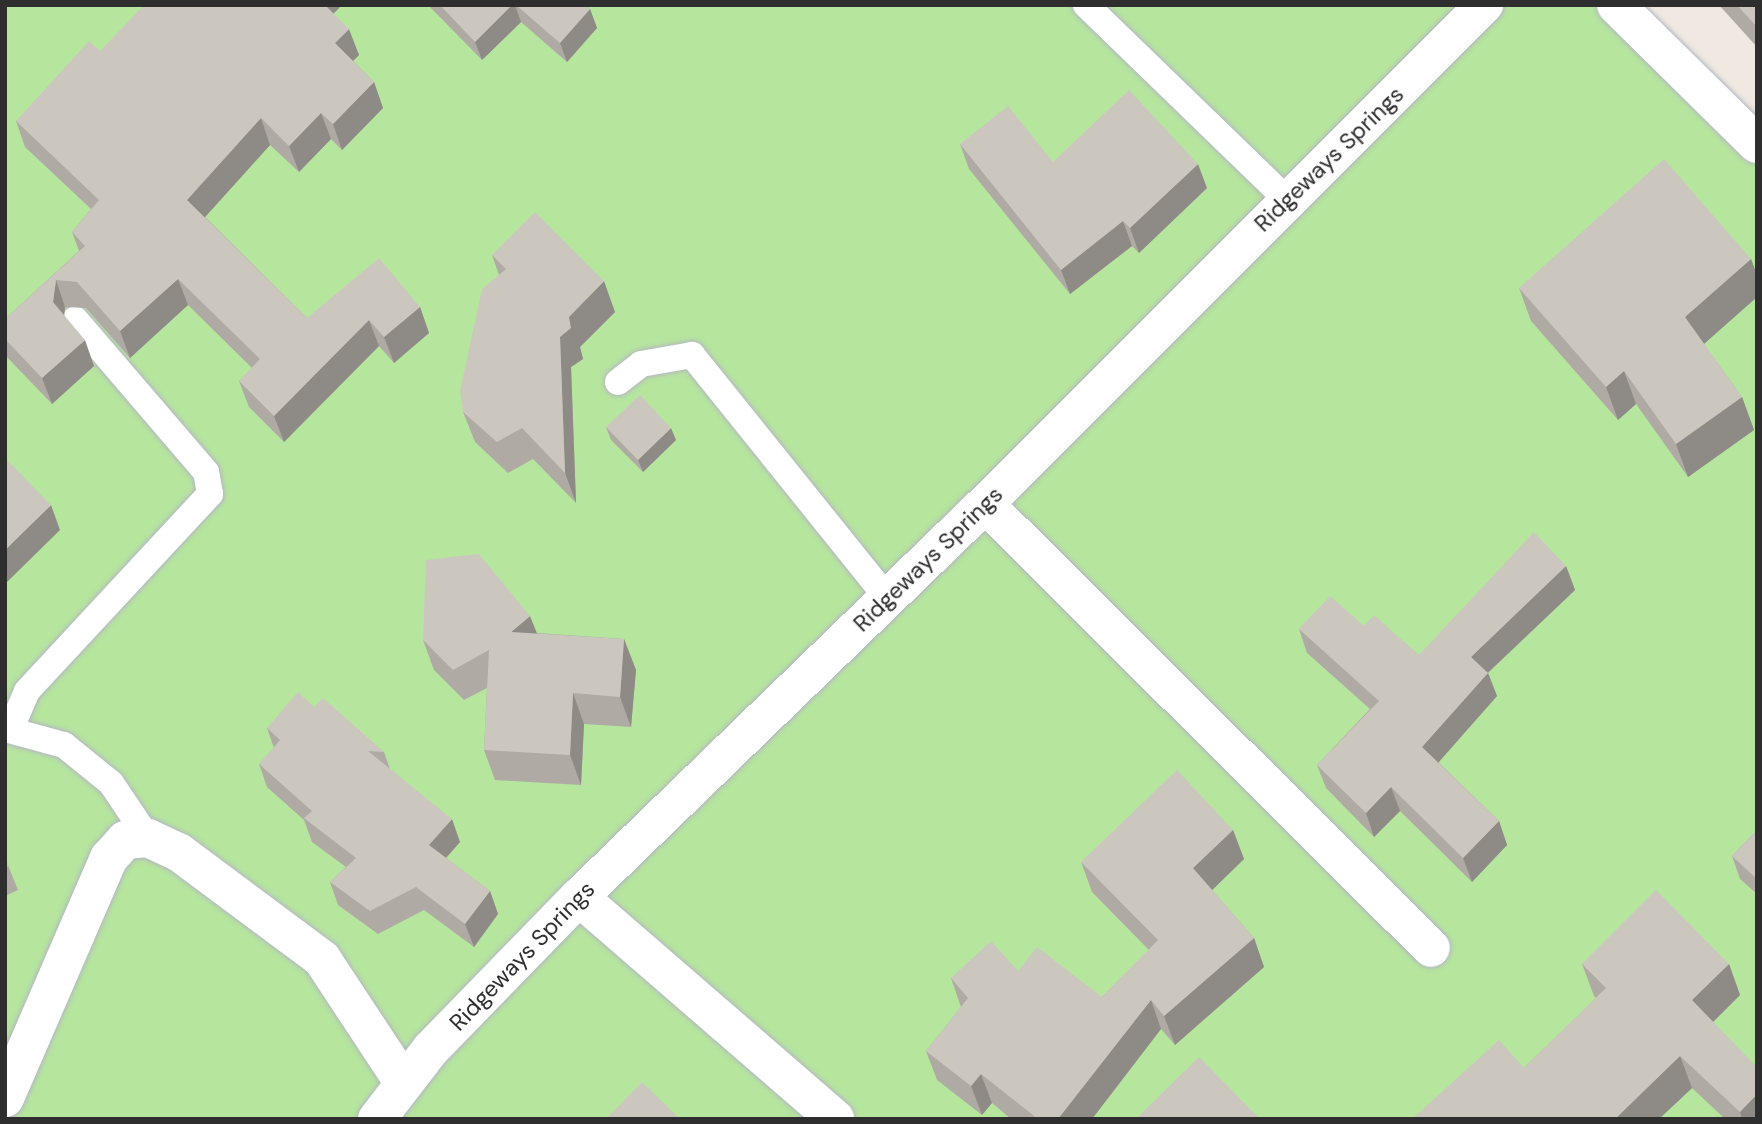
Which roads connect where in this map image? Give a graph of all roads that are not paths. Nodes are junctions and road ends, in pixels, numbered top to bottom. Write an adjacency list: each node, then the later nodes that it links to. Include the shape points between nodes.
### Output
1 (1086, 5): 5 (lane)
2 (1484, 5): 5 (street, Ridgeways Springs)
3 (1616, 5): 4 (street)
4 (1757, 144)
5 (1286, 199): 8 (street, Ridgeways Springs)
6 (75, 319): 10 (lane, via 206,472 210,494 27,691)
7 (618, 382): 9 (lane, via 641,364 692,355)
8 (985, 504): 9 (street, Ridgeways Springs); 13 (street)
9 (888, 599): 12 (street, Ridgeways Springs)
10 (8, 729): 11 (lane, via 64,745 111,783)
11 (148, 838): 14 (street, via 180,853 322,959); 15 (street, via 125,840 109,858)
12 (579, 897): 14 (street, Ridgeways Springs); 17 (street)
13 (1431, 948)
14 (403, 1082): 16 (street, Ridgeways Springs)
15 (5, 1098)
16 (377, 1119)
17 (835, 1119)

